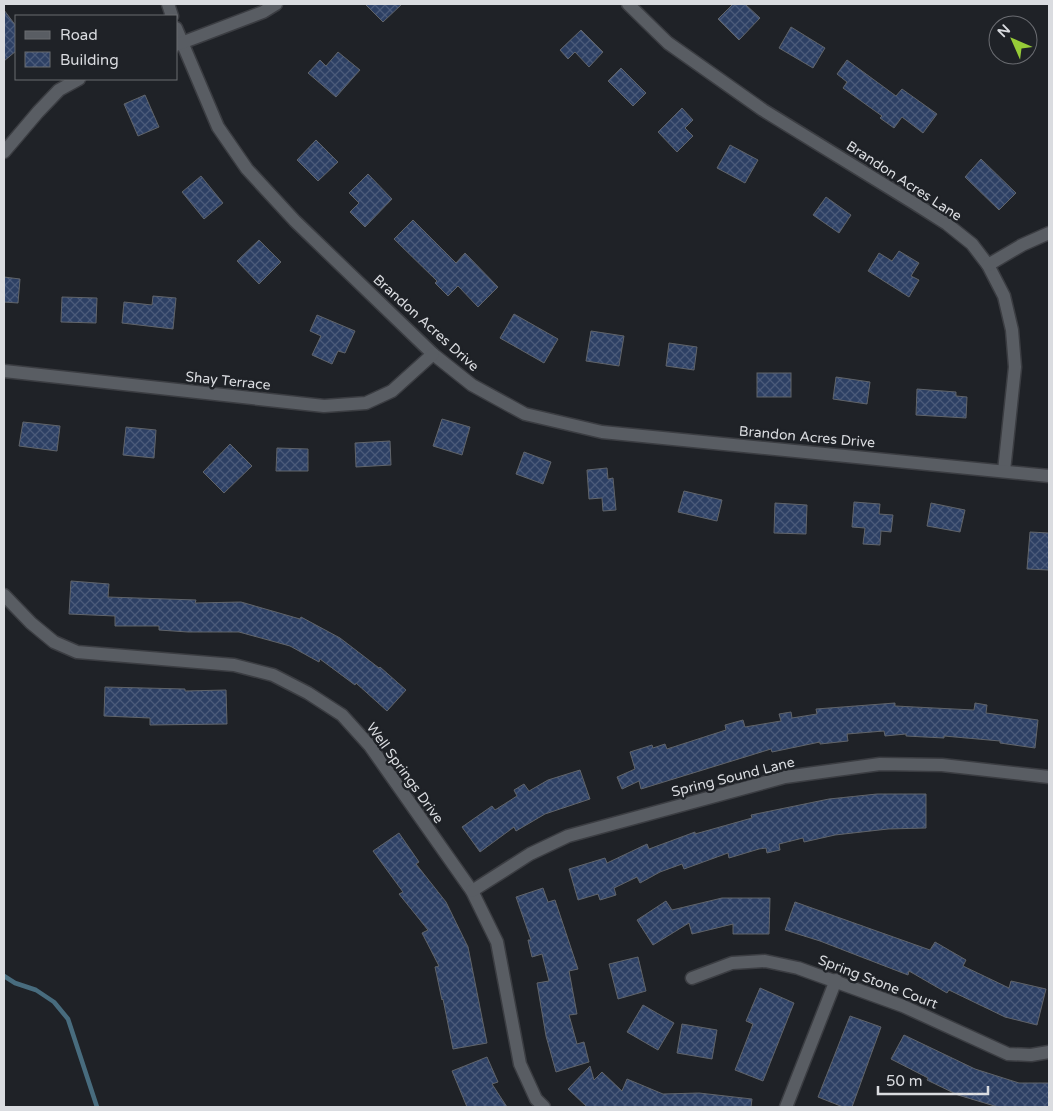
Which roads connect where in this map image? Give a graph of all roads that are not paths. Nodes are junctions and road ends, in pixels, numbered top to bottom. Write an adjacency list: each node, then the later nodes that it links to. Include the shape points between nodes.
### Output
1 (276, 4): 3 (street)
2 (628, 4): 7 (street, Brandon Acres Lane, via 668,43 763,110 948,224 972,244)
3 (179, 44): 8 (street, Brandon Acres Drive, via 218,127 247,169 295,221)
4 (77, 80): 5 (street, via 59,90)
5 (4, 152)
6 (1049, 233): 7 (street)
7 (988, 265): 10 (street, Brandon Acres Lane, via 1004,296 1012,330 1015,367)
8 (433, 354): 9 (street, Shay Terrace, via 392,391 366,403 324,406); 10 (street, Brandon Acres Drive, via 472,385 525,414 602,432)
9 (4, 371)
10 (1004, 471): 11 (street, Brandon Acres Drive)
11 (1049, 476)
12 (4, 595): 14 (street, Well Springs Drive, via 54,642 77,652 234,665 273,675 308,693 342,715 370,746)
13 (1049, 776): 14 (street, Spring Sound Lane, via 942,765 880,764 785,777 568,836 530,854)
14 (472, 891): 18 (street, Well Springs Drive, via 497,942 520,1064 536,1099)
15 (692, 978): 16 (street, Spring Stone Court, via 732,963 765,961)
16 (836, 980): 17 (street, Spring Stone Court, via 903,1006 1008,1054); 19 (street)
17 (1049, 1052)
18 (544, 1107)
19 (786, 1107)

